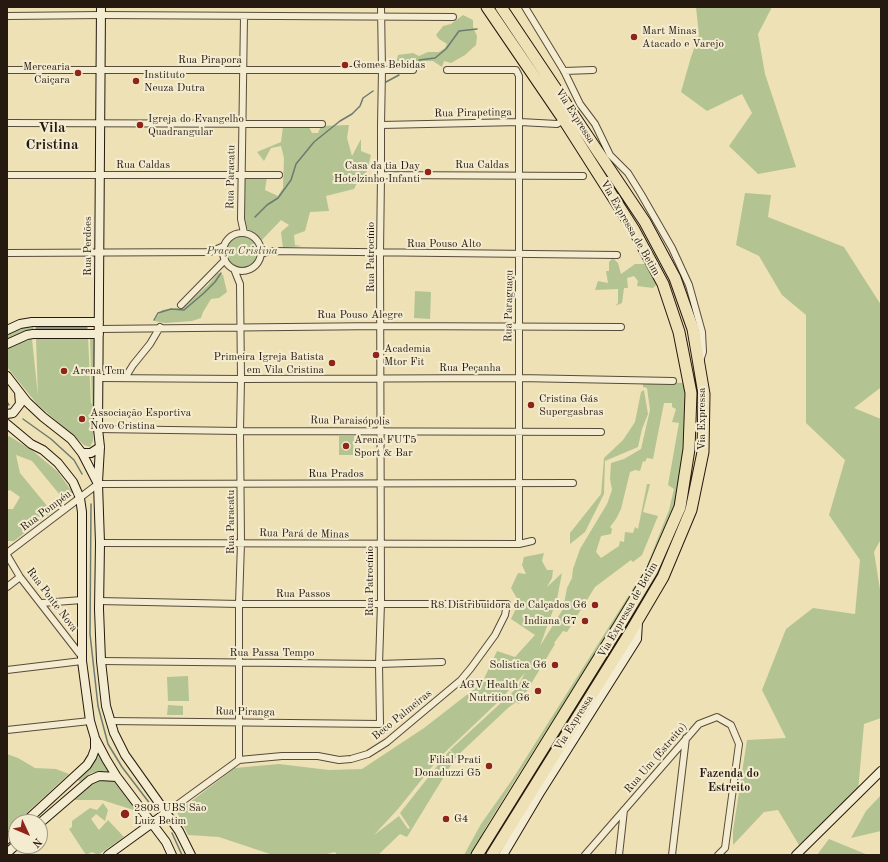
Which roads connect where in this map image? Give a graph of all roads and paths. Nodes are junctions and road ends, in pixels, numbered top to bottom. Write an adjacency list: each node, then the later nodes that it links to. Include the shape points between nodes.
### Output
1 (382, 7): 8 (street, Rua Patrocínio)
2 (502, 7): 25 (highway, Via Expressa)
3 (525, 7): 17 (street)
4 (488, 10): 18 (highway, Via Expressa de Betim)
5 (101, 11): 6 (street); 7 (street); 11 (street, Rua Perdões)
6 (7, 16)
7 (244, 16): 8 (street); 12 (street, Rua Paracatu)
8 (382, 16): 9 (street); 13 (street, Rua Patrocínio)
9 (453, 17)
10 (7, 70): 11 (street, Rua Pirapora)
11 (101, 70): 12 (street, Rua Pirapora); 22 (street, Rua Perdões)
12 (243, 70): 13 (street, Rua Pirapora); 21 (street, Rua Paracatu)
13 (382, 70): 14 (street, Rua Pirapora); 24 (street, Rua Patrocínio)
14 (413, 70)
15 (447, 70): 19 (street, Rua Paraguaçu, via 516,70 519,76)
16 (593, 70): 17 (street)
17 (564, 71): 26 (street, via 610,155)
18 (564, 120): 19 (street, Rua Pirapetinga, via 557,124); 124 (highway, Via Expressa de Betim, via 634,230 663,284 679,332 691,393 689,449 680,507 652,571)
19 (520, 122): 24 (street, Rua Pirapetinga); 32 (street, Rua Paraguaçu)
20 (7, 123): 22 (street)
21 (242, 123): 22 (street); 23 (street); 29 (street, Rua Paracatu)
22 (100, 124): 27 (street, Rua Perdões)
23 (322, 124)
24 (381, 125): 31 (street, Rua Patrocínio)
25 (603, 160): 26 (street); 60 (highway, Via Expressa, via 645,222 675,278 693,329)
26 (628, 173): 60 (street, via 672,248 689,285 702,332 703,352)
27 (100, 174): 28 (street, Rua Caldas); 29 (street, Rua Caldas); 42 (street, Rua Perdões)
28 (7, 175)
29 (241, 175): 30 (street, Rua Caldas); 34 (street, Rua Paracatu)
30 (279, 175)
31 (382, 175): 32 (street, Rua Caldas); 43 (street, Rua Patrocínio)
32 (520, 176): 33 (street, Rua Caldas); 45 (street, Rua Paraguaçu)
33 (583, 176)
34 (241, 219): 35 (street, Rua Paracatu); 36 (street, Rua Paracatu)
35 (237, 233): 36 (street); 37 (street, via 229,238)
36 (244, 233): 38 (street, via 255,237)
37 (224, 246): 41 (street); 47 (street)
38 (260, 246): 39 (street, Rua Pouso Alto); 44 (street)
39 (270, 251): 43 (street, Rua Pouso Alto); 44 (street, Rua Pouso Alto)
40 (7, 252): 42 (street)
41 (210, 252): 42 (street); 47 (street)
42 (99, 253): 57 (street, Rua Perdões)
43 (380, 253): 45 (street, Rua Pouso Alto); 52 (street, Rua Patrocínio)
44 (261, 254): 49 (street, via 258,262)
45 (520, 254): 46 (street, Rua Pouso Alto); 53 (street, Rua Paraguaçu)
46 (617, 255)
47 (225, 259): 48 (street); 51 (street)
48 (234, 269): 49 (street); 50 (street, Rua Paracatu)
49 (247, 270): 50 (street, Rua Paracatu)
50 (240, 284): 55 (street, Rua Paracatu)
51 (181, 305)
52 (381, 326): 53 (street, Rua Pouso Alegre); 55 (street, Rua Pouso Alegre); 66 (street, Rua Patrocínio)
53 (518, 326): 56 (street, Rua Pouso Alegre); 64 (street, Rua Paraguaçu)
54 (160, 327): 55 (street, Rua Pouso Alegre); 57 (street, Rua Pouso Alegre); 63 (street)
55 (240, 327): 65 (street, Rua Paracatu)
56 (621, 327)
57 (99, 328): 58 (street, Rua Pouso Alegre, via 32,322); 59 (street, Rua Pouso Alegre, via 33,334); 62 (street, Rua Perdões)
58 (7, 330)
59 (7, 344)
60 (699, 365): 98 (highway, Via Expressa, via 704,394 703,452 691,510 663,577)
61 (7, 376): 68 (street)
62 (99, 378): 63 (street, Rua Peçanha); 71 (street, Rua Perdões)
63 (125, 378): 65 (street, Rua Peçanha)
64 (519, 378): 66 (street, Rua Peçanha); 67 (street, Rua Peçanha); 74 (street, Rua Paraguaçu)
65 (242, 379): 66 (street, Rua Peçanha); 72 (street, Rua Paracatu)
66 (380, 379): 73 (street, Rua Patrocínio)
67 (673, 381)
68 (19, 392): 69 (street, via 20,404 13,413); 77 (street, via 43,417 71,439)
69 (7, 414)
70 (7, 424): 83 (street, via 58,463 73,482)
71 (98, 429): 72 (street, Rua Paraisópolis); 76 (street, Rua Perdões)
72 (240, 431): 73 (street, Rua Paraisópolis); 80 (street, Rua Paracatu)
73 (380, 432): 74 (street, Rua Paraisópolis); 81 (street, Rua Patrocínio)
74 (519, 432): 75 (street, Rua Paraisópolis); 82 (street, Rua Paraguaçu)
75 (601, 432)
76 (100, 447): 77 (street, via 91,453); 79 (street, Rua Perdões)
77 (82, 453): 79 (street)
78 (573, 483): 82 (street, Rua Prados)
79 (98, 484): 80 (street, Rua Prados); 83 (street, Rua Pompéu); 85 (street, Rua Perdões)
80 (241, 484): 81 (street, Rua Prados); 86 (street, Rua Paracatu)
81 (380, 484): 82 (street, Rua Prados); 87 (street, Rua Patrocínio)
82 (519, 484): 88 (street, Rua Paraguaçu)
83 (80, 498): 89 (street, Rua Pompéu); 92 (street)
84 (532, 541): 88 (street, Rua Pará de Minas)
85 (100, 543): 86 (street, Rua Pará de Minas); 93 (street, Rua Perdões)
86 (241, 543): 87 (street, Rua Pará de Minas); 96 (street, Rua Paracatu)
87 (380, 544): 88 (street, Rua Pará de Minas); 95 (street, Rua Patrocínio)
88 (519, 544)
89 (7, 554): 90 (street, Rua Ponte Nova)
90 (20, 577): 91 (street); 94 (street, Rua Ponte Nova)
91 (7, 587)
92 (82, 600): 94 (street); 99 (street)
93 (99, 601): 96 (street, Rua Passos); 100 (street, Rua Perdões)
94 (42, 603): 99 (street, Rua Ponte Nova)
95 (381, 603): 96 (street, Rua Passos); 97 (street, Rua Passos); 103 (street, Rua Patrocínio)
96 (239, 604): 102 (street, Rua Paracatu)
97 (507, 604): 112 (street, Beco Palmeiras, via 505,615 495,635 461,680 387,742 368,754 339,760 318,756)
98 (638, 620): 125 (highway, Via Expressa); 126 (street, via 637,639)
99 (82, 659): 104 (street); 105 (street)
100 (101, 661): 102 (street, Rua Passa Tempo); 106 (street, Rua Perdões)
101 (442, 662): 103 (street, Rua Passa Tempo)
102 (240, 663): 103 (street, Rua Passa Tempo); 107 (street, Rua Paracatu)
103 (379, 664): 108 (street, Rua Patrocínio)
104 (7, 670)
105 (90, 721): 109 (street); 110 (street)
106 (110, 721): 107 (street, Rua Piranga); 116 (street, Rua Perdões, via 125,755)
107 (239, 722): 108 (street, Rua Piranga); 112 (street, Rua Paracatu)
108 (380, 724)
109 (7, 730)
110 (95, 738): 114 (street); 117 (street, via 95,749 87,765)
111 (686, 738): 115 (street, Rua Um (Estreito)); 129 (street); 130 (street, Rua Um (Estreito), via 699,724 717,717 732,724 738,744 725,848)
112 (239, 760): 116 (street)
113 (881, 771): 131 (street)
114 (117, 778): 118 (street, via 99,776 90,780); 119 (street)
115 (624, 810): 127 (street, Rua Um (Estreito)); 128 (street)
116 (166, 812): 119 (street); 123 (street, Rua Perdões)
117 (35, 814)
118 (48, 816)
119 (152, 823): 120 (street); 122 (street)
120 (118, 852): 121 (street)
121 (108, 855)
122 (172, 855)
123 (191, 855)
124 (477, 855)
125 (492, 855)
126 (503, 855)
127 (585, 855)
128 (619, 855)
129 (672, 855)
130 (718, 855)
131 (796, 855)

